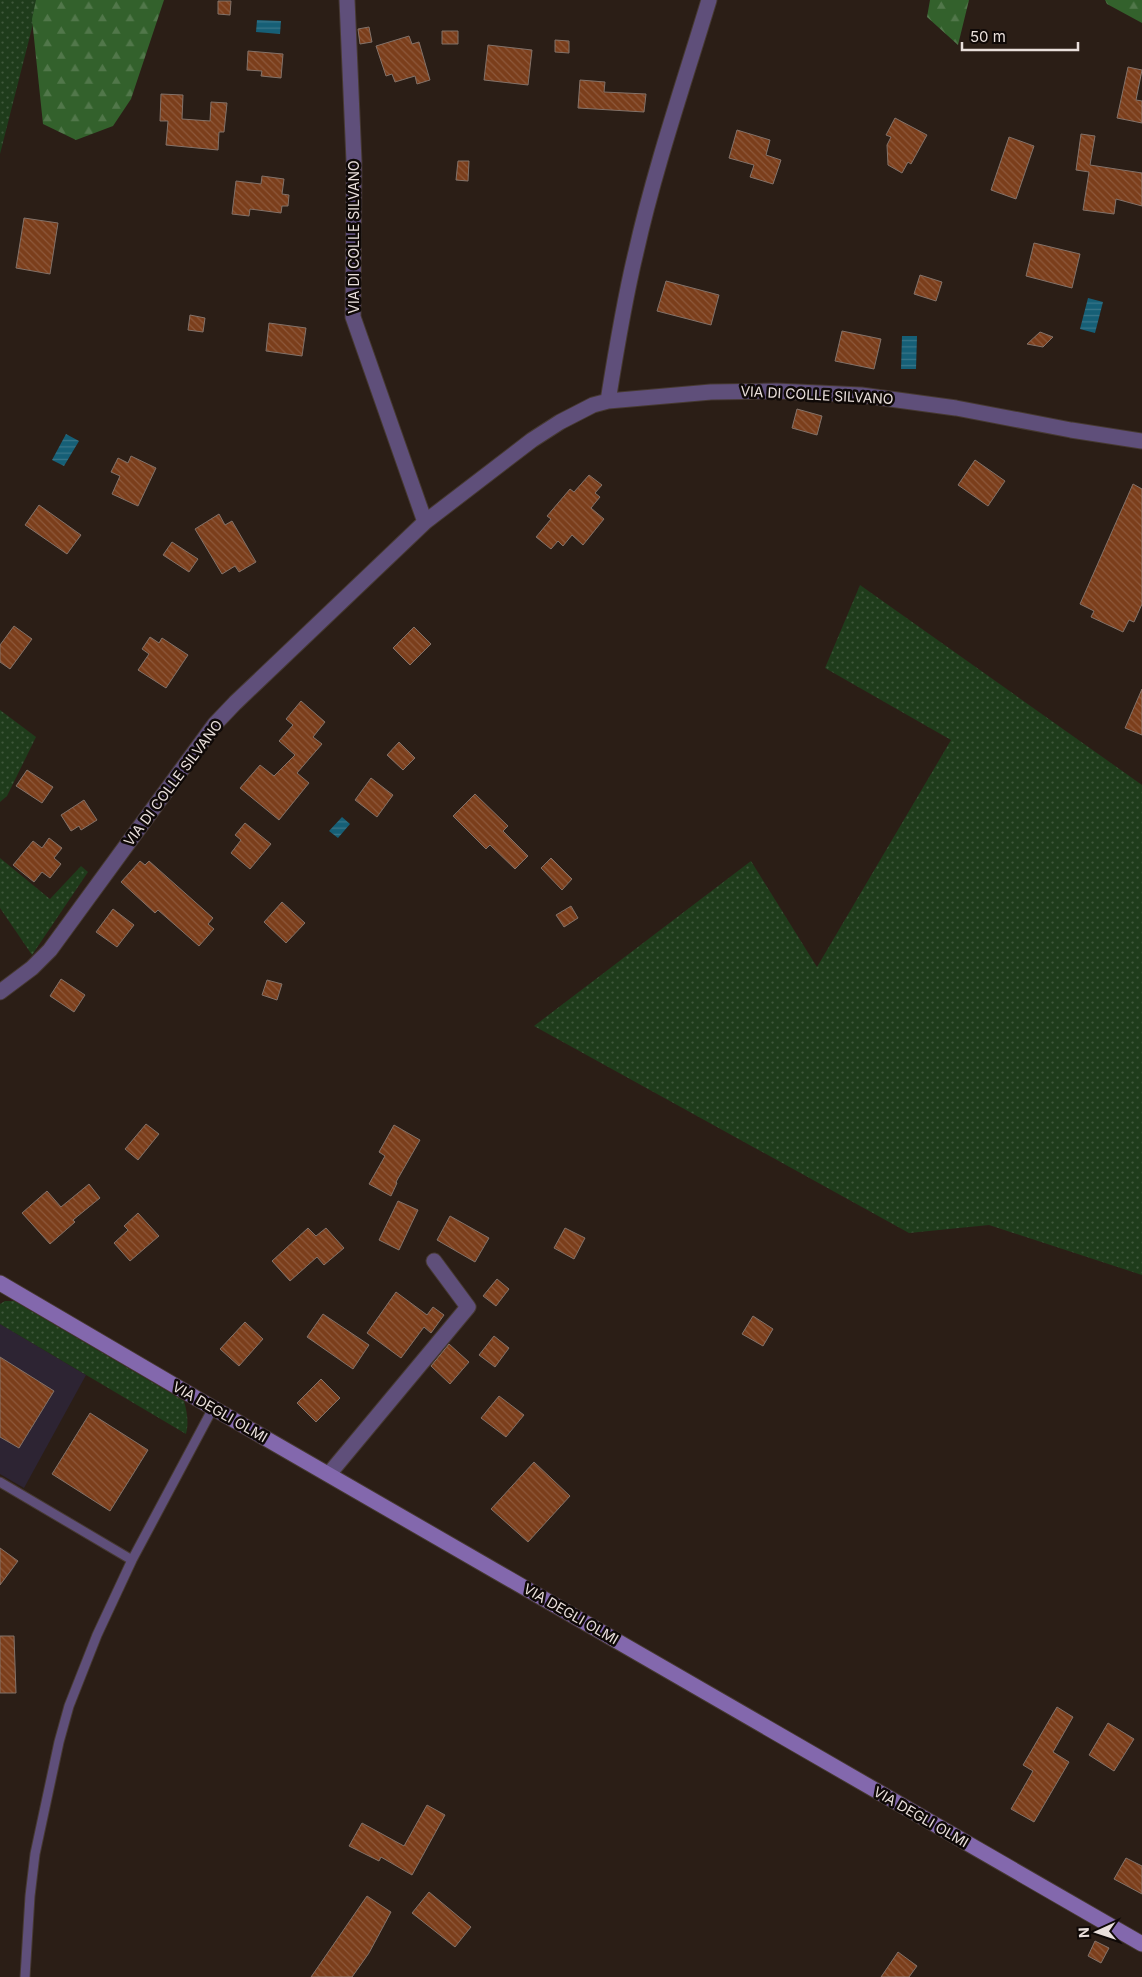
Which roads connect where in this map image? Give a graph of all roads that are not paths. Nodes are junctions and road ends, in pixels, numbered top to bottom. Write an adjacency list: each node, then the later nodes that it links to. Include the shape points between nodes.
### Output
1 (347, 0): 5 (street, VIA DI COLLE SILVANO, via 354,161 353,317)
2 (709, 0): 3 (street, via 640,236)
3 (608, 402): 4 (street, VIA DI COLLE SILVANO, via 720,392 861,395 956,408); 5 (street, VIA DI COLLE SILVANO, via 586,408 542,434)
4 (1142, 441)
5 (425, 522): 6 (street, VIA DI COLLE SILVANO, via 215,724 50,950)
6 (0, 992)
7 (434, 1261): 10 (street, via 468,1307)
8 (0, 1283): 9 (street, VIA DEGLI OLMI)
9 (212, 1408): 10 (street, VIA DEGLI OLMI); 12 (lane)
10 (329, 1474): 13 (street, VIA DEGLI OLMI)
11 (0, 1482): 12 (lane)
12 (132, 1560): 14 (lane, via 76,1685 59,1742 33,1864)
13 (1142, 1944)
14 (25, 1977)

